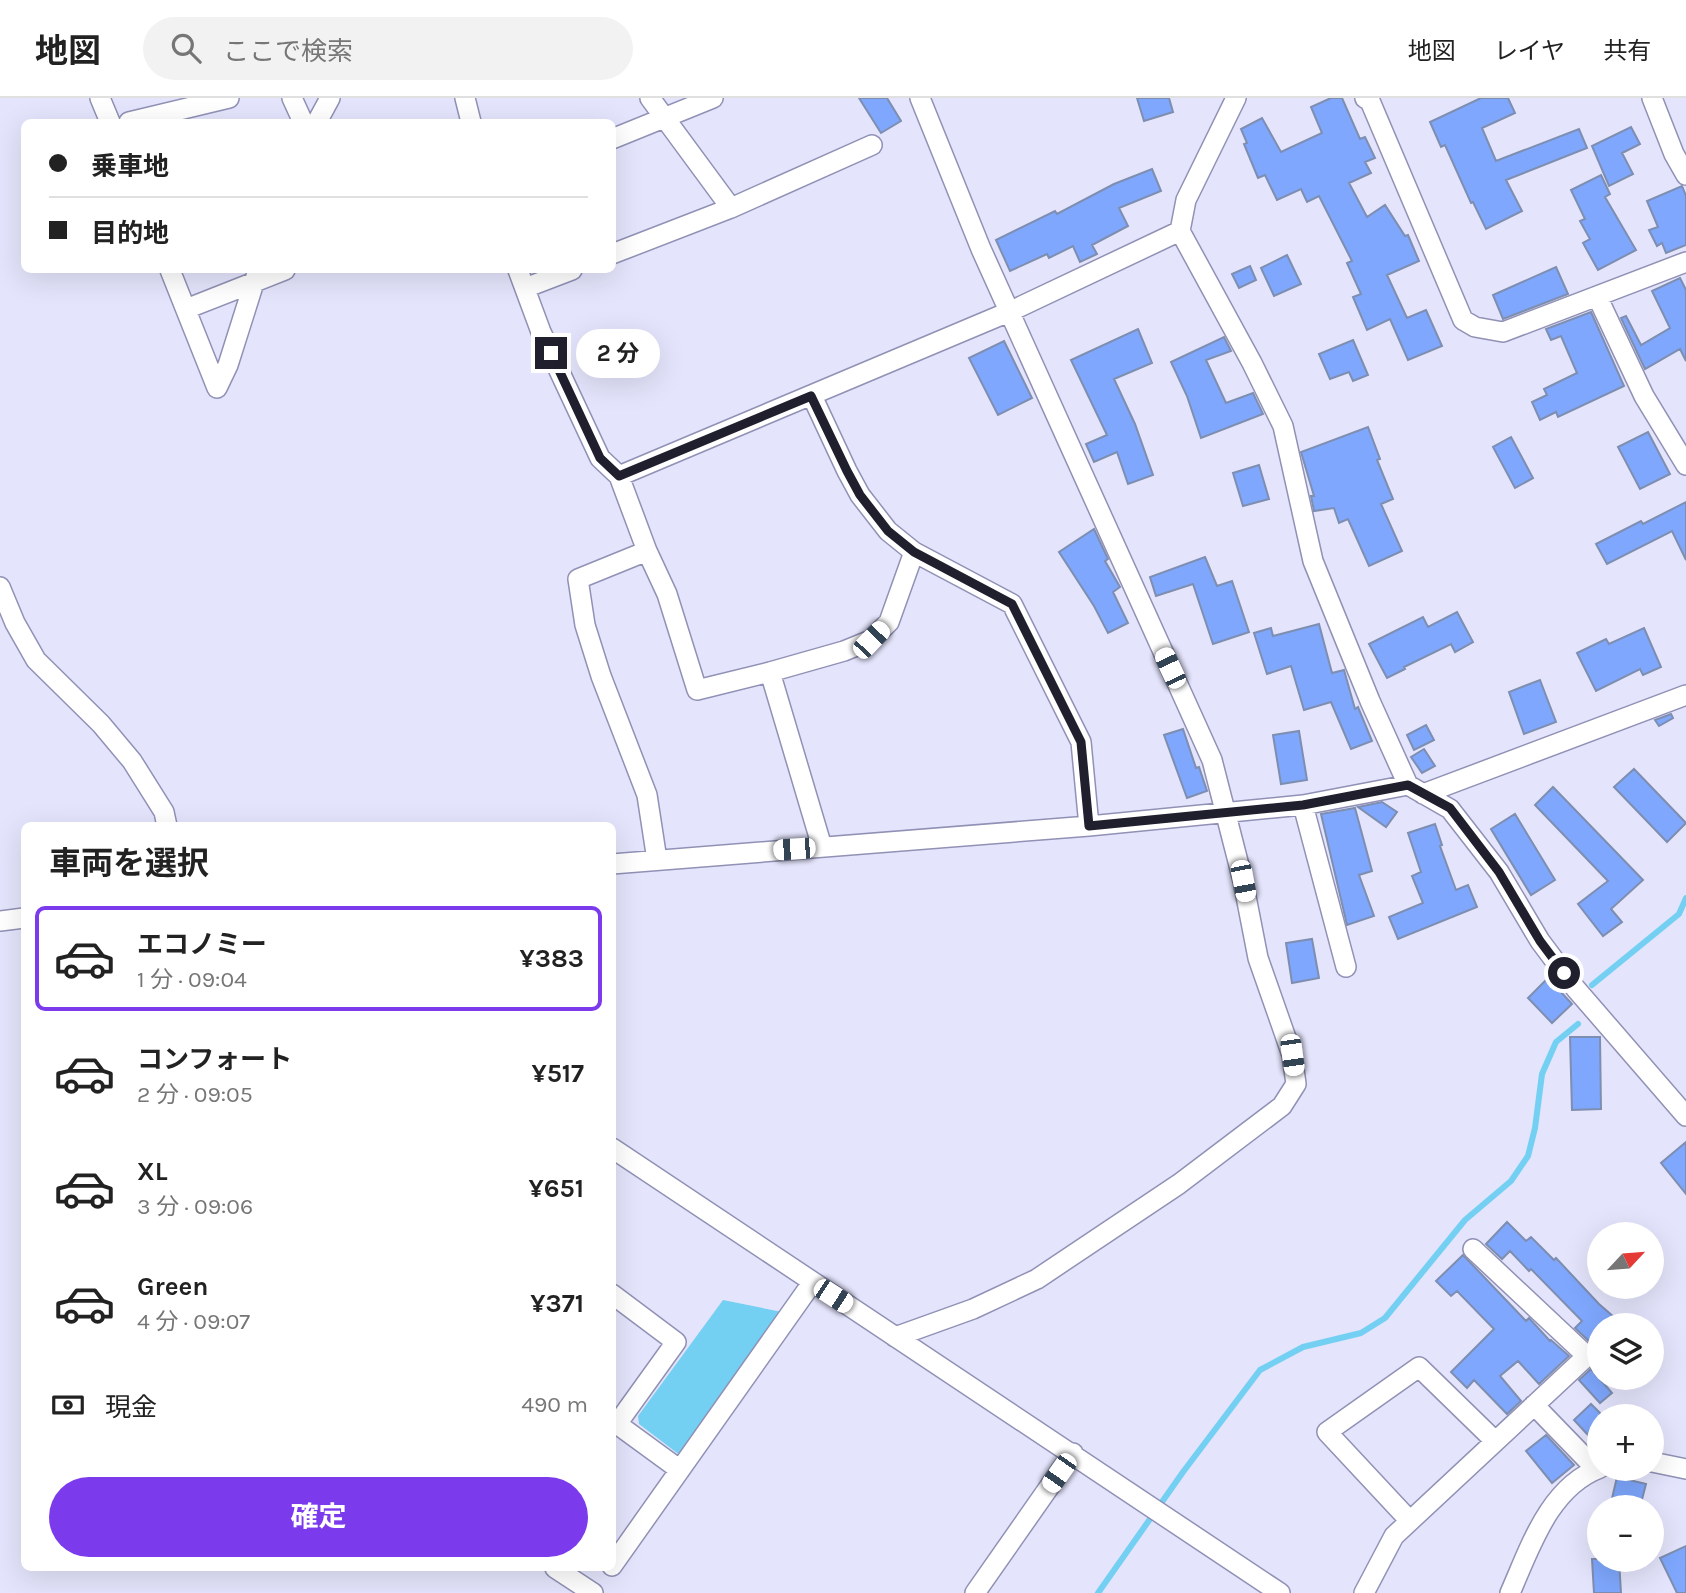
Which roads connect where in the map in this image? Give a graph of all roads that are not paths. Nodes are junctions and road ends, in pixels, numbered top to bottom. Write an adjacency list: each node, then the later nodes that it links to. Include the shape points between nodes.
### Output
1 (100, 98): 13 (street)
2 (229, 98): 14 (street)
3 (292, 98): 15 (street)
4 (330, 98): 16 (street)
5 (465, 98): 17 (street)
6 (650, 98): 12 (street)
7 (713, 98): 12 (street)
8 (920, 98): 31 (street)
9 (1236, 98): 22 (street, via 1186,200)
10 (1365, 98): 29 (street, via 1463,320 1503,332)
11 (1652, 98): 20 (street)
12 (664, 118): 18 (street); 21 (street)
13 (109, 119)
14 (142, 119)
15 (302, 119)
16 (319, 119)
17 (470, 119)
18 (616, 137)
19 (872, 145): 21 (street)
20 (1686, 175)
21 (731, 208): 23 (street)
22 (1180, 231): 31 (street); 40 (street, via 1283,426 1313,561 1370,701)
23 (616, 252)
24 (1686, 262): 29 (street)
25 (171, 273): 30 (street)
26 (555, 273): 28 (street)
27 (256, 276): 30 (street); 30 (street, via 218,388)
28 (521, 279): 34 (street, via 600,458)
29 (1597, 296): 33 (street, via 1644,396)
30 (186, 309)
31 (1011, 311): 32 (street); 42 (street, via 1212,760)
32 (811, 396): 34 (street); 36 (street, via 860,495 888,531)
33 (1686, 465)
34 (619, 476): 35 (street)
35 (647, 551): 38 (street, via 667,594 697,690); 46 (street, via 578,579 584,625 647,795)
36 (914, 552): 38 (street, via 889,622 871,640); 44 (street, via 1012,604 1081,742)
37 (0, 587): 43 (street, via 36,660 132,761)
38 (770, 672): 45 (street)
39 (1686, 695): 40 (street)
40 (1416, 789): 41 (street); 51 (street, via 1450,808 1499,872 1540,941 1576,989)
41 (1303, 805): 42 (street); 50 (street)
42 (1226, 812): 44 (street); 56 (street, via 1258,958 1292,1055 1296,1084 1282,1106 1180,1184 1037,1279 973,1309)
43 (166, 822)
44 (1089, 826): 45 (street)
45 (822, 847): 46 (street)
46 (657, 860): 47 (street)
47 (616, 864)
48 (21, 918): 49 (street)
49 (0, 921)
50 (1346, 967)
51 (1686, 1116)
52 (616, 1151): 54 (street)
53 (1472, 1249): 57 (street, via 1587,1356)
54 (812, 1283): 56 (street); 64 (street)
55 (616, 1297): 58 (street, via 676,1342)
56 (895, 1337): 61 (street)
57 (1534, 1405): 60 (street); 62 (street)
58 (616, 1421)
59 (616, 1423): 64 (street)
60 (1495, 1441): 67 (street); 67 (street, via 1419,1367 1327,1432)
61 (1073, 1453): 72 (street); 73 (street)
62 (1587, 1457)
63 (1664, 1464): 65 (street)
64 (680, 1469): 68 (street)
65 (1686, 1469)
66 (1587, 1475): 75 (street, via 1570,1487 1540,1524)
67 (1410, 1521): 74 (street, via 1394,1536)
68 (616, 1561)
69 (560, 1571): 71 (street)
70 (609, 1571): 71 (street)
71 (593, 1593)
72 (975, 1593)
73 (1280, 1593)
74 (1364, 1593)
75 (1510, 1593)

